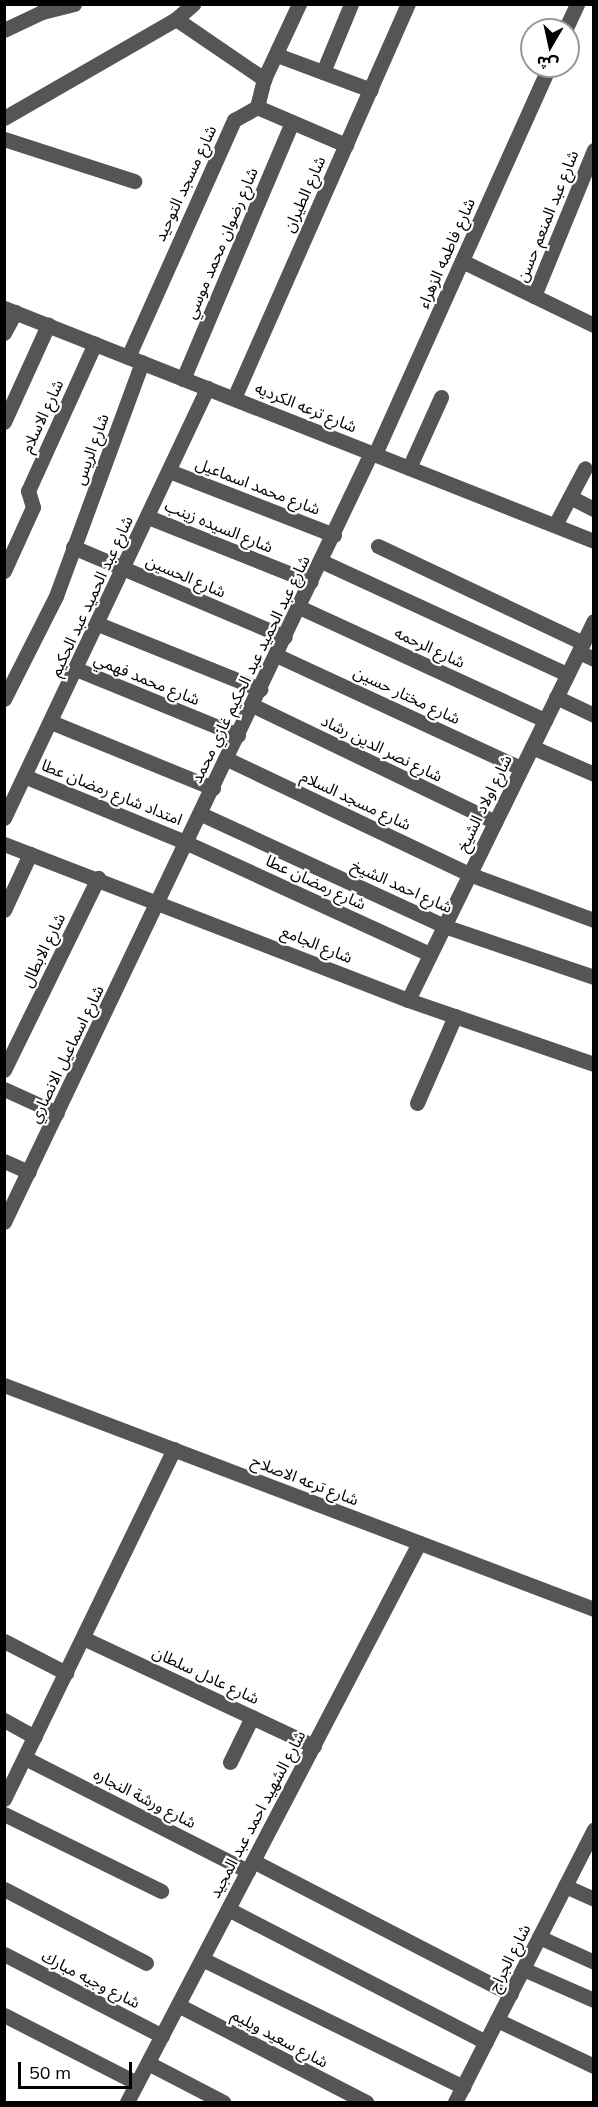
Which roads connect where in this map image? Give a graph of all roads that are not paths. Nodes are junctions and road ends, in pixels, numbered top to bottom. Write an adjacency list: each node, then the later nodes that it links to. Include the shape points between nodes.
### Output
1 (74, 4): 9 (street, via 42,12)
2 (193, 4): 8 (street)
3 (299, 4): 10 (street)
4 (351, 4): 11 (street)
5 (408, 4): 14 (street, شارع الطيران)
6 (577, 4): 7 (street)
7 (571, 18)
8 (176, 19): 13 (street); 16 (street)
9 (4, 30)
10 (277, 55): 11 (street); 13 (street)
11 (323, 72): 14 (street)
12 (544, 78): 22 (street, شارع فاطمه الزهراء)
13 (264, 79): 15 (street)
14 (371, 90): 19 (street, شارع الطيران)
15 (257, 107): 17 (street); 29 (street, شارع مسجد التوحيد, via 234,120)
16 (4, 118)
17 (292, 122): 19 (street); 30 (street, شارع رضوان محمد موسي)
18 (4, 140): 21 (street)
19 (346, 145): 33 (street, شارع الطيران)
20 (594, 150): 23 (street, شارع عبد المنعم حسن)
21 (134, 181)
22 (462, 261): 23 (street); 35 (street, شارع فاطمه الزهراء)
23 (534, 296): 25 (street)
24 (10, 310): 26 (street, شارع ترعه الكرديه); 27 (street)
25 (593, 322)
26 (48, 325): 28 (street, شارع ترعه الكرديه); 34 (street)
27 (4, 333)
28 (94, 343): 29 (street, شارع ترعه الكرديه); 49 (street, شارع الاسلام, via 28,491 33,503)
29 (135, 360): 30 (street, شارع ترعه الكرديه); 46 (street, شارع الريس)
30 (183, 379): 31 (street, شارع ترعه الكرديه)
31 (207, 388): 33 (street, شارع ترعه الكرديه); 38 (street, شارع عبد الحميد عبد الحكيم)
32 (441, 397): 36 (street)
33 (234, 398): 35 (street, شارع ترعه الكرديه)
34 (4, 422)
35 (373, 453): 36 (street, شارع ترعه الكرديه); 43 (street, شارع عبد الحميد عبد الحكيم غازي محمد)
36 (409, 468): 42 (street, شارع ترعه الكرديه)
37 (585, 468): 39 (street)
38 (169, 471): 41 (street, شارع عبد الحميد عبد الحكيم); 43 (street, شارع محمد اسماعيل)
39 (570, 497): 40 (street); 42 (street)
40 (594, 509)
41 (148, 517): 48 (street, شارع عبد الحميد عبد الحكيم); 50 (street, شارع السيده زينب)
42 (555, 525): 44 (street, شارع ترعه الكرديه)
43 (334, 535): 47 (street, شارع عبد الحميد عبد الحكيم غازي محمد)
44 (594, 541)
45 (378, 546): 55 (street)
46 (73, 548): 48 (street, شارع الحسين); 62 (street, شارع الريس, via 56,596)
47 (321, 561): 50 (street, شارع عبد الحميد عبد الحكيم غازي محمد); 59 (street)
48 (124, 569): 53 (street, شارع عبد الحميد عبد الحكيم); 54 (street, شارع الحسين)
49 (4, 571)
50 (311, 582): 51 (street, شارع عبد الحميد عبد الحكيم غازي محمد)
51 (299, 607): 54 (street, شارع عبد الحميد عبد الحكيم غازي محمد); 65 (street, شارع الرحمه)
52 (594, 621): 55 (street, شارع اولاد الشيخ)
53 (98, 624): 58 (street, شارع عبد الحميد عبد الحكيم); 60 (street)
54 (285, 637): 56 (street, شارع عبد الحميد عبد الحكيم غازي محمد)
55 (581, 647): 57 (street); 59 (street, شارع اولاد الشيخ)
56 (276, 655): 60 (street, شارع عبد الحميد عبد الحكيم غازي محمد); 70 (street, شارع مختار حسين)
57 (594, 659)
58 (76, 669): 66 (street, شارع عبد الحميد عبد الحكيم); 67 (street, شارع محمد فهمي)
59 (567, 675): 61 (street, شارع اولاد الشيخ)
60 (260, 689): 63 (street, شارع عبد الحميد عبد الحكيم غازي محمد)
61 (556, 698): 64 (street); 65 (street, شارع اولاد الشيخ)
62 (4, 699)
63 (252, 705): 67 (street, شارع عبد الحميد عبد الحكيم غازي محمد); 76 (street, شارع نصر الدين رشاد)
64 (594, 715)
65 (545, 720): 68 (street, شارع اولاد الشيخ)
66 (51, 722): 72 (street, شارع عبد الحميد عبد الحكيم); 73 (street)
67 (238, 735): 69 (street, شارع عبد الحميد عبد الحكيم غازي محمد)
68 (532, 747): 70 (street, شارع اولاد الشيخ); 71 (street)
69 (227, 759): 73 (street, شارع عبد الحميد عبد الحكيم غازي محمد); 80 (street, شارع مسجد السلام)
70 (522, 768): 76 (street, شارع اولاد الشيخ)
71 (594, 774)
72 (24, 776): 75 (street, شارع عبد الحميد عبد الحكيم); 77 (street, امتداد شارع رمضان عطا)
73 (213, 788): 74 (street, شارع عبد الحميد عبد الحكيم غازي محمد)
74 (201, 814): 77 (street, شارع عبد الحميد عبد الحكيم غازي محمد); 85 (street, شارع احمد الشيخ)
75 (4, 818)
76 (495, 822): 80 (street, شارع اولاد الشيخ)
77 (187, 843): 82 (street, شارع عبد الحميد عبد الحكيم غازي محمد); 86 (street, شارع رمضان عطا)
78 (4, 844): 79 (street, شارع الجامع)
79 (30, 854): 81 (street, شارع الجامع); 83 (street)
80 (470, 874): 84 (street, شارع مسجد السلام); 85 (street, شارع اولاد الشيخ)
81 (98, 878): 82 (street, شارع الجامع); 91 (street, شارع الابطال)
82 (159, 901): 88 (street, شارع الجامع); 94 (street, شارع اسماعيل الانصاري)
83 (4, 910)
84 (594, 920)
85 (444, 926): 86 (street, شارع اولاد الشيخ); 87 (street, شارع احمد الشيخ)
86 (430, 954): 88 (street, شارع اولاد الشيخ)
87 (594, 977)
88 (408, 1000): 89 (street, شارع الجامع)
89 (455, 1016): 90 (street, شارع الجامع); 93 (street)
90 (594, 1064)
91 (4, 1070)
92 (4, 1089): 94 (street)
93 (417, 1103)
94 (57, 1113): 96 (street, شارع اسماعيل الانصاري)
95 (4, 1161): 96 (street)
96 (28, 1172): 97 (street, شارع اسماعيل الانصاري)
97 (4, 1222)
98 (4, 1385): 99 (street, شارع ترعه الاصلاح)
99 (174, 1449): 100 (street, شارع ترعه الاصلاح); 102 (street)
100 (419, 1542): 101 (street, شارع ترعه الاصلاح); 108 (street, شارع الشهيد احمد عبد المجيد)
101 (594, 1609)
102 (83, 1638): 104 (street); 105 (street, شارع عادل سلطان)
103 (4, 1641): 104 (street)
104 (66, 1673): 107 (street)
105 (252, 1717): 108 (street, شارع عادل سلطان); 110 (street)
106 (4, 1720): 107 (street)
107 (35, 1737): 109 (street)
108 (314, 1746): 114 (street, شارع الشهيد احمد عبد المجيد)
109 (25, 1758): 111 (street); 114 (street, شارع ورشة النجاره)
110 (230, 1762)
111 (5, 1797)
112 (4, 1814): 117 (street)
113 (593, 1832): 115 (street, شارع الجراج)
114 (251, 1866): 119 (street, شارع الشهيد احمد عبد المجيد); 126 (street, شارع ورشة النجاره)
115 (565, 1886): 118 (street); 120 (street, شارع الجراج)
116 (4, 1889): 124 (street)
117 (161, 1891)
118 (594, 1899)
119 (228, 1909): 122 (street, شارع الشهيد احمد عبد المجيد); 132 (street)
120 (539, 1937): 123 (street); 125 (street, شارع الجراج)
121 (4, 1954): 131 (street, شارع وجيه مبارك)
122 (202, 1959): 128 (street, شارع الشهيد احمد عبد المجيد); 136 (street)
123 (594, 1962)
124 (146, 1963)
125 (523, 1969): 126 (street, شارع الجراج); 127 (street)
126 (511, 1994): 130 (street, شارع الجراج)
127 (594, 2000)
128 (178, 2005): 131 (street, شارع الشهيد احمد عبد المجيد); 139 (street, شارع سعيد ويليم)
129 (4, 2015): 135 (street)
130 (497, 2020): 132 (street, شارع الجراج); 134 (street)
131 (162, 2036): 133 (street, شارع الشهيد احمد عبد المجيد)
132 (486, 2042): 136 (street, شارع الجراج)
133 (148, 2063): 135 (street, شارع الشهيد احمد عبد المجيد); 138 (street)
134 (594, 2066)
135 (137, 2083): 137 (street, شارع الشهيد احمد عبد المجيد)
136 (463, 2087): 140 (street, شارع الجراج)
137 (127, 2103)
138 (223, 2103)
139 (366, 2103)
140 (455, 2103)

